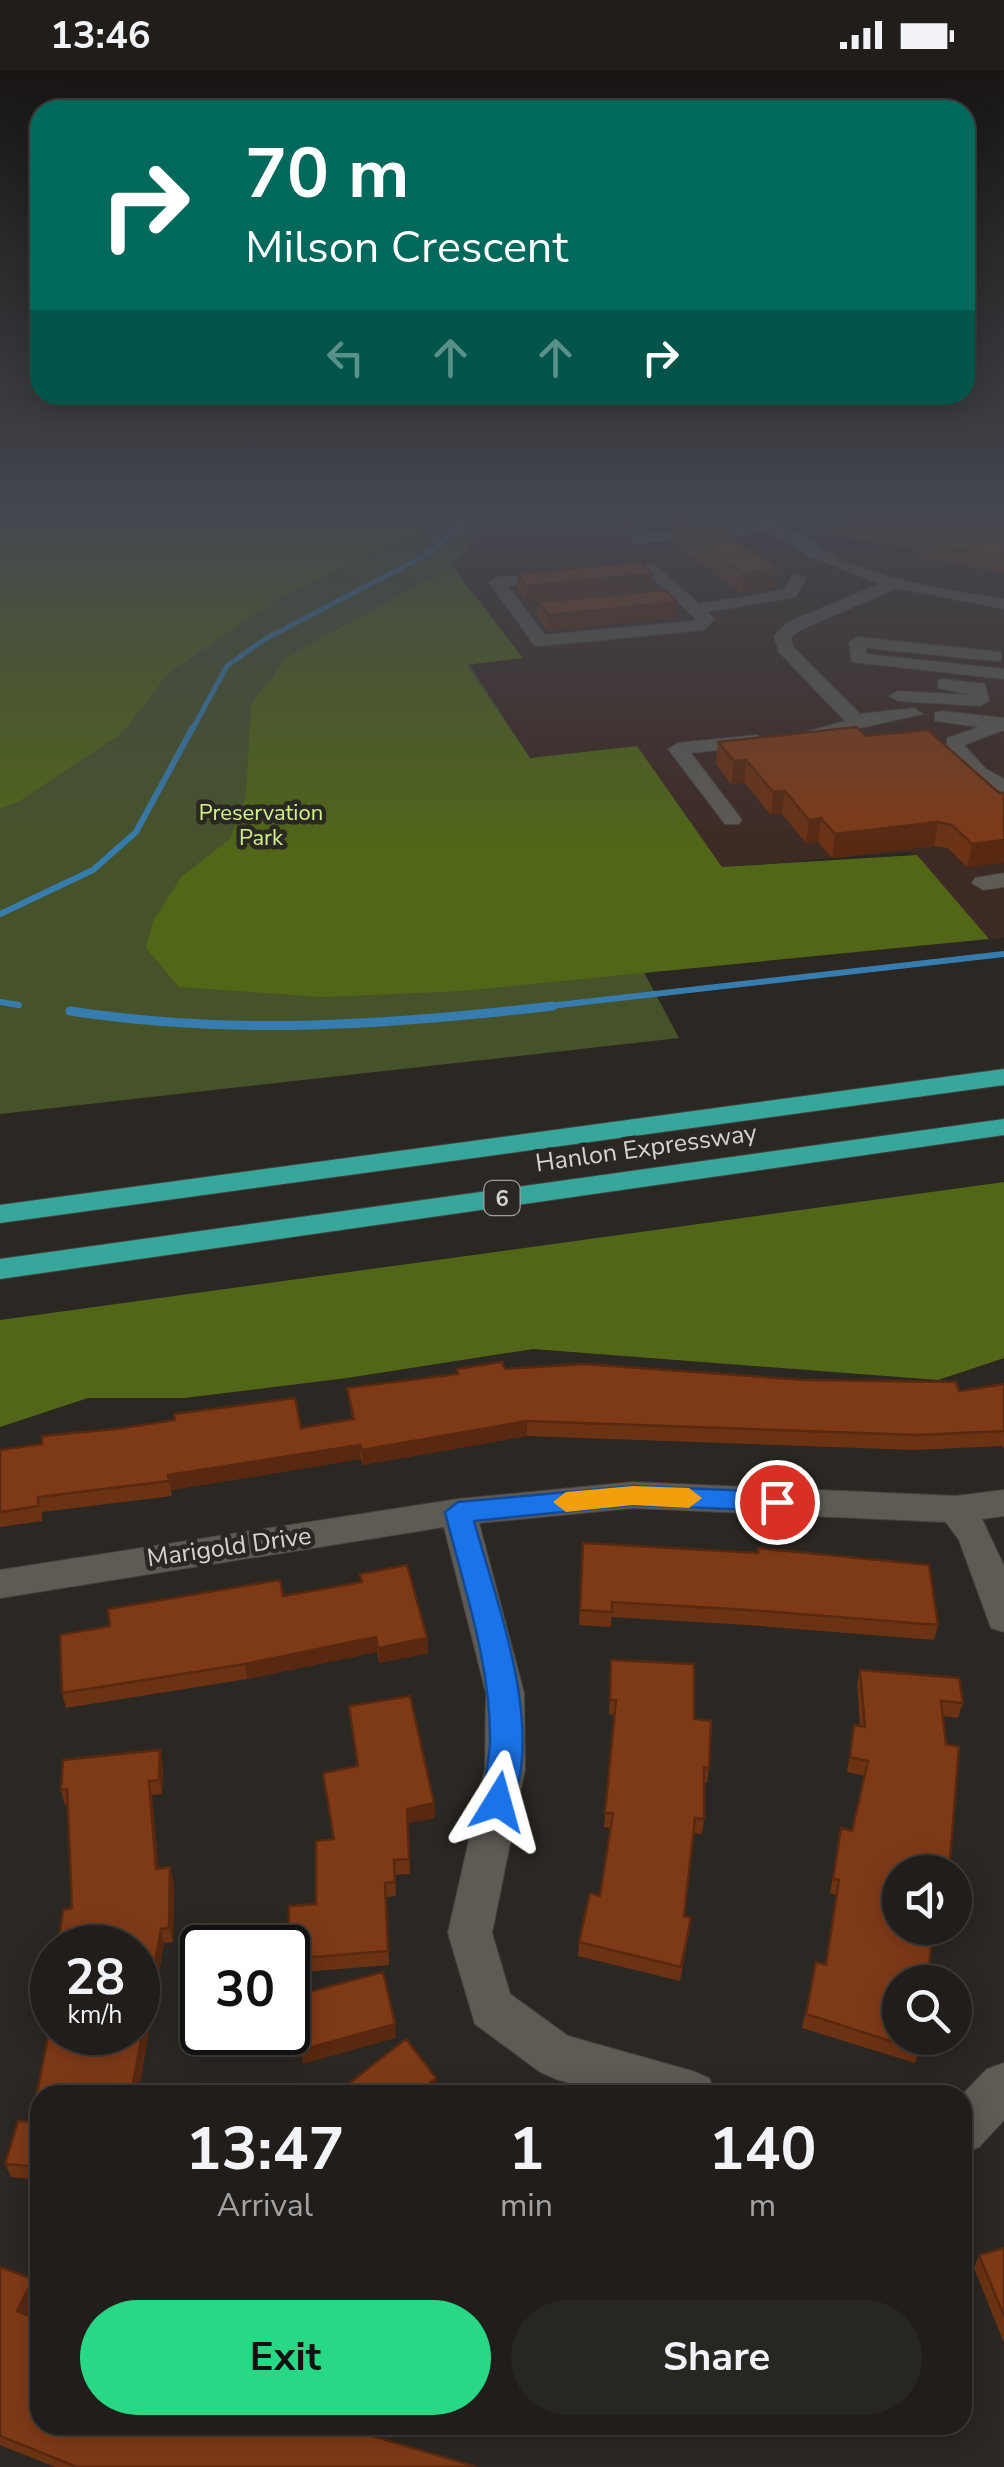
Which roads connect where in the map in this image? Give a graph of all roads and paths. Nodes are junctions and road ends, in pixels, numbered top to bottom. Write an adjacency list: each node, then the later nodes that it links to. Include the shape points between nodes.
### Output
1 (792, 628): 8 (street, via 782,636 785,648)
2 (995, 656): 3 (street, via 857,642)
3 (858, 658): 4 (street); 5 (street)
4 (1004, 674)
5 (878, 676): 6 (street); 6 (street, via 982,692 971,703)
6 (898, 696): 7 (street)
7 (914, 714): 8 (street); 9 (street)
8 (855, 720): 12 (street, via 836,733 678,750)
9 (993, 727): 10 (street); 11 (street, via 954,742 954,748)
10 (1004, 752)
11 (1004, 787)
12 (732, 820)
13 (1004, 1077): 15 (highway, Hanlon Expressway / 6)
14 (1004, 1127): 16 (highway, Hanlon Expressway / 6)
15 (0, 1214)
16 (0, 1269)
17 (1004, 1503): 18 (street, Marigold Drive)
18 (956, 1509): 19 (street, Marigold Drive, via 633,1496); 21 (street, via 975,1536)
19 (458, 1512): 20 (street, Marigold Drive); 22 (street, via 505,1693 505,1768 470,1933 490,2008 556,2056)
20 (0, 1584)
21 (1004, 1617)
22 (657, 2085)
23 (1004, 2086): 24 (street)
24 (972, 2120)

